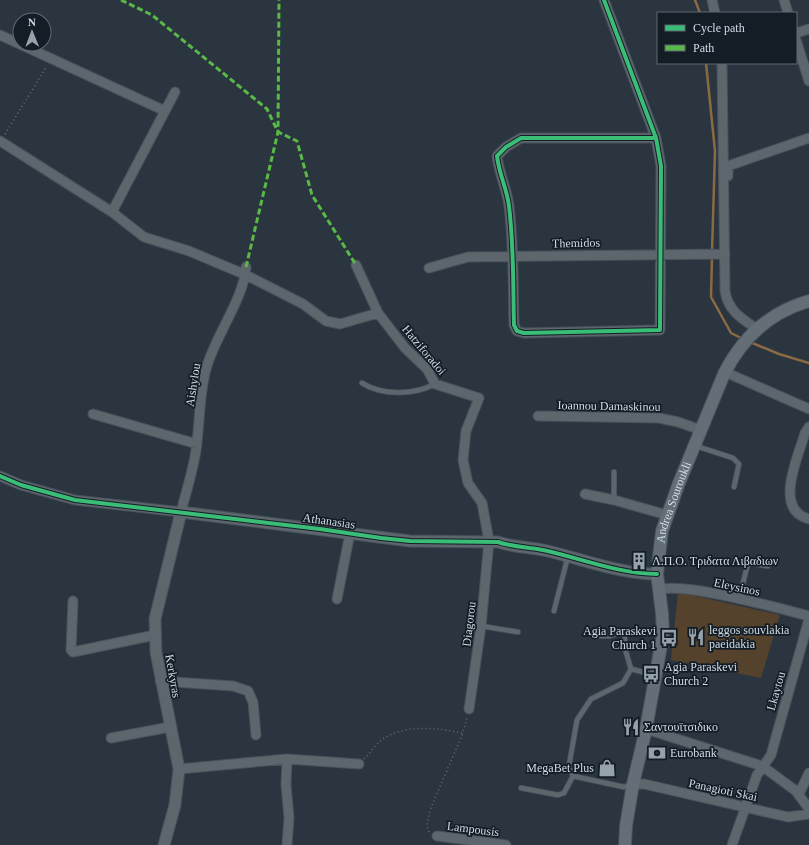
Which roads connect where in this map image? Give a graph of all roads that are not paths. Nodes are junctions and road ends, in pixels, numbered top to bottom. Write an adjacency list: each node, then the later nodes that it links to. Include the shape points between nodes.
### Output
1 (604, 0): 14 (street)
2 (712, 0): 4 (street)
3 (784, 0): 5 (street)
4 (715, 12)
5 (788, 12)
6 (809, 29): 7 (street)
7 (797, 33)
8 (0, 35): 13 (street)
9 (797, 43): 11 (street)
10 (722, 64): 20 (street)
11 (809, 81)
12 (175, 92): 13 (street)
13 (165, 111): 17 (street)
14 (656, 138): 19 (street, via 661,166); 21 (street, via 521,138 506,147 497,156 498,170 509,204)
15 (809, 138): 18 (street, via 728,166)
16 (0, 141): 17 (street)
17 (112, 212): 24 (street, via 144,237)
18 (728, 224)
19 (660, 254): 20 (street, Themidos); 21 (street, Themidos); 21 (street, via 660,330 563,333 524,333 514,326)
20 (721, 254): 27 (street, via 728,304)
21 (513, 256): 23 (street, Themidos, via 468,257)
22 (356, 265): 26 (street, Hatziforadoi)
23 (429, 268)
24 (246, 271): 26 (street, via 332,323 340,324); 36 (street, Aishylou, via 206,368)
25 (809, 301): 27 (main road, Andrea Souroukli, via 784,310)
26 (378, 313): 30 (street, Hatziforadoi, via 402,344 427,369)
27 (754, 332): 28 (main road, Andrea Souroukli, via 742,345)
28 (725, 372): 31 (street); 35 (main road, Andrea Souroukli)
29 (362, 383): 30 (lane, via 375,390 391,392 423,389)
30 (435, 384): 47 (street, Hatziforadoi, via 478,398 466,431 463,460 468,483 482,502)
31 (809, 409)
32 (93, 414): 36 (street)
33 (538, 416): 35 (street, Ioannou Damaskinou, via 659,418)
34 (809, 427): 45 (street, via 804,433 789,487 794,512)
35 (701, 430): 37 (main road, Andrea Souroukli)
36 (196, 444): 43 (street, Aishylou)
37 (694, 446): 40 (lane, via 733,458 739,464); 44 (main road, Andrea Souroukli)
38 (614, 472): 42 (lane)
39 (0, 476): 43 (street, Athanasias, via 21,485 75,500)
40 (734, 487)
41 (585, 494): 42 (street)
42 (614, 500): 44 (street)
43 (181, 512): 46 (street, Athanasias); 62 (street, Kerkyras, via 158,604)
44 (667, 515): 50 (main road, Andrea Souroukli, via 660,542)
45 (809, 519)
46 (350, 533): 47 (street, Athanasias, via 410,541); 52 (street)
47 (489, 541): 48 (street, Athanasias); 57 (street, Diagorou)
48 (568, 556): 50 (street, Athanasias, via 628,571); 55 (lane)
49 (768, 566): 53 (lane, via 748,562)
50 (657, 574): 51 (main road, Andrea Souroukli)
51 (659, 590): 53 (street, Eleysinos, via 674,587); 61 (main road, Andrea Souroukli)
52 (337, 598)
53 (739, 599): 56 (street, Eleysinos)
54 (73, 601): 62 (street, via 73,652)
55 (554, 610)
56 (809, 618): 73 (street, Lkaytou, via 771,755)
57 (481, 626): 59 (lane); 66 (street, Diagorou)
58 (624, 631): 60 (lane, via 605,636); 61 (lane); 63 (lane)
59 (518, 632)
60 (597, 632)
61 (663, 634): 64 (main road, Andrea Souroukli)
62 (155, 635): 65 (street, Kerkyras)
63 (631, 669): 64 (lane); 76 (lane, via 623,683 591,700 578,720 569,768)
64 (656, 675): 68 (main road, Andrea Souroukli)
65 (160, 681): 67 (street, Kerkyras); 69 (street, via 233,686 248,691 253,702)
66 (469, 709)
67 (170, 727): 70 (street); 74 (street, Kerkyras)
68 (646, 729): 73 (street); 77 (main road, Andrea Souroukli)
69 (256, 735)
70 (111, 738)
71 (287, 759): 72 (street); 74 (street); 85 (street)
72 (359, 764)
73 (762, 766): 79 (street); 80 (street, Lkaytou)
74 (179, 769): 84 (street, Kerkyras, via 175,805)
75 (809, 773): 79 (street)
76 (573, 776): 77 (lane, via 624,787); 78 (lane, via 564,793 558,795)
77 (633, 784): 80 (street, Panagioti Skai); 87 (main road, Andrea Souroukli)
78 (521, 788)
79 (799, 794): 81 (street)
80 (745, 806): 82 (street, Panagioti Skai, via 788,817); 88 (street, Lkaytou)
81 (809, 809)
82 (809, 814)
83 (437, 836): 86 (street, Lampousis)
84 (164, 845)
85 (287, 845)
86 (506, 845)
87 (625, 845)
88 (732, 845)

